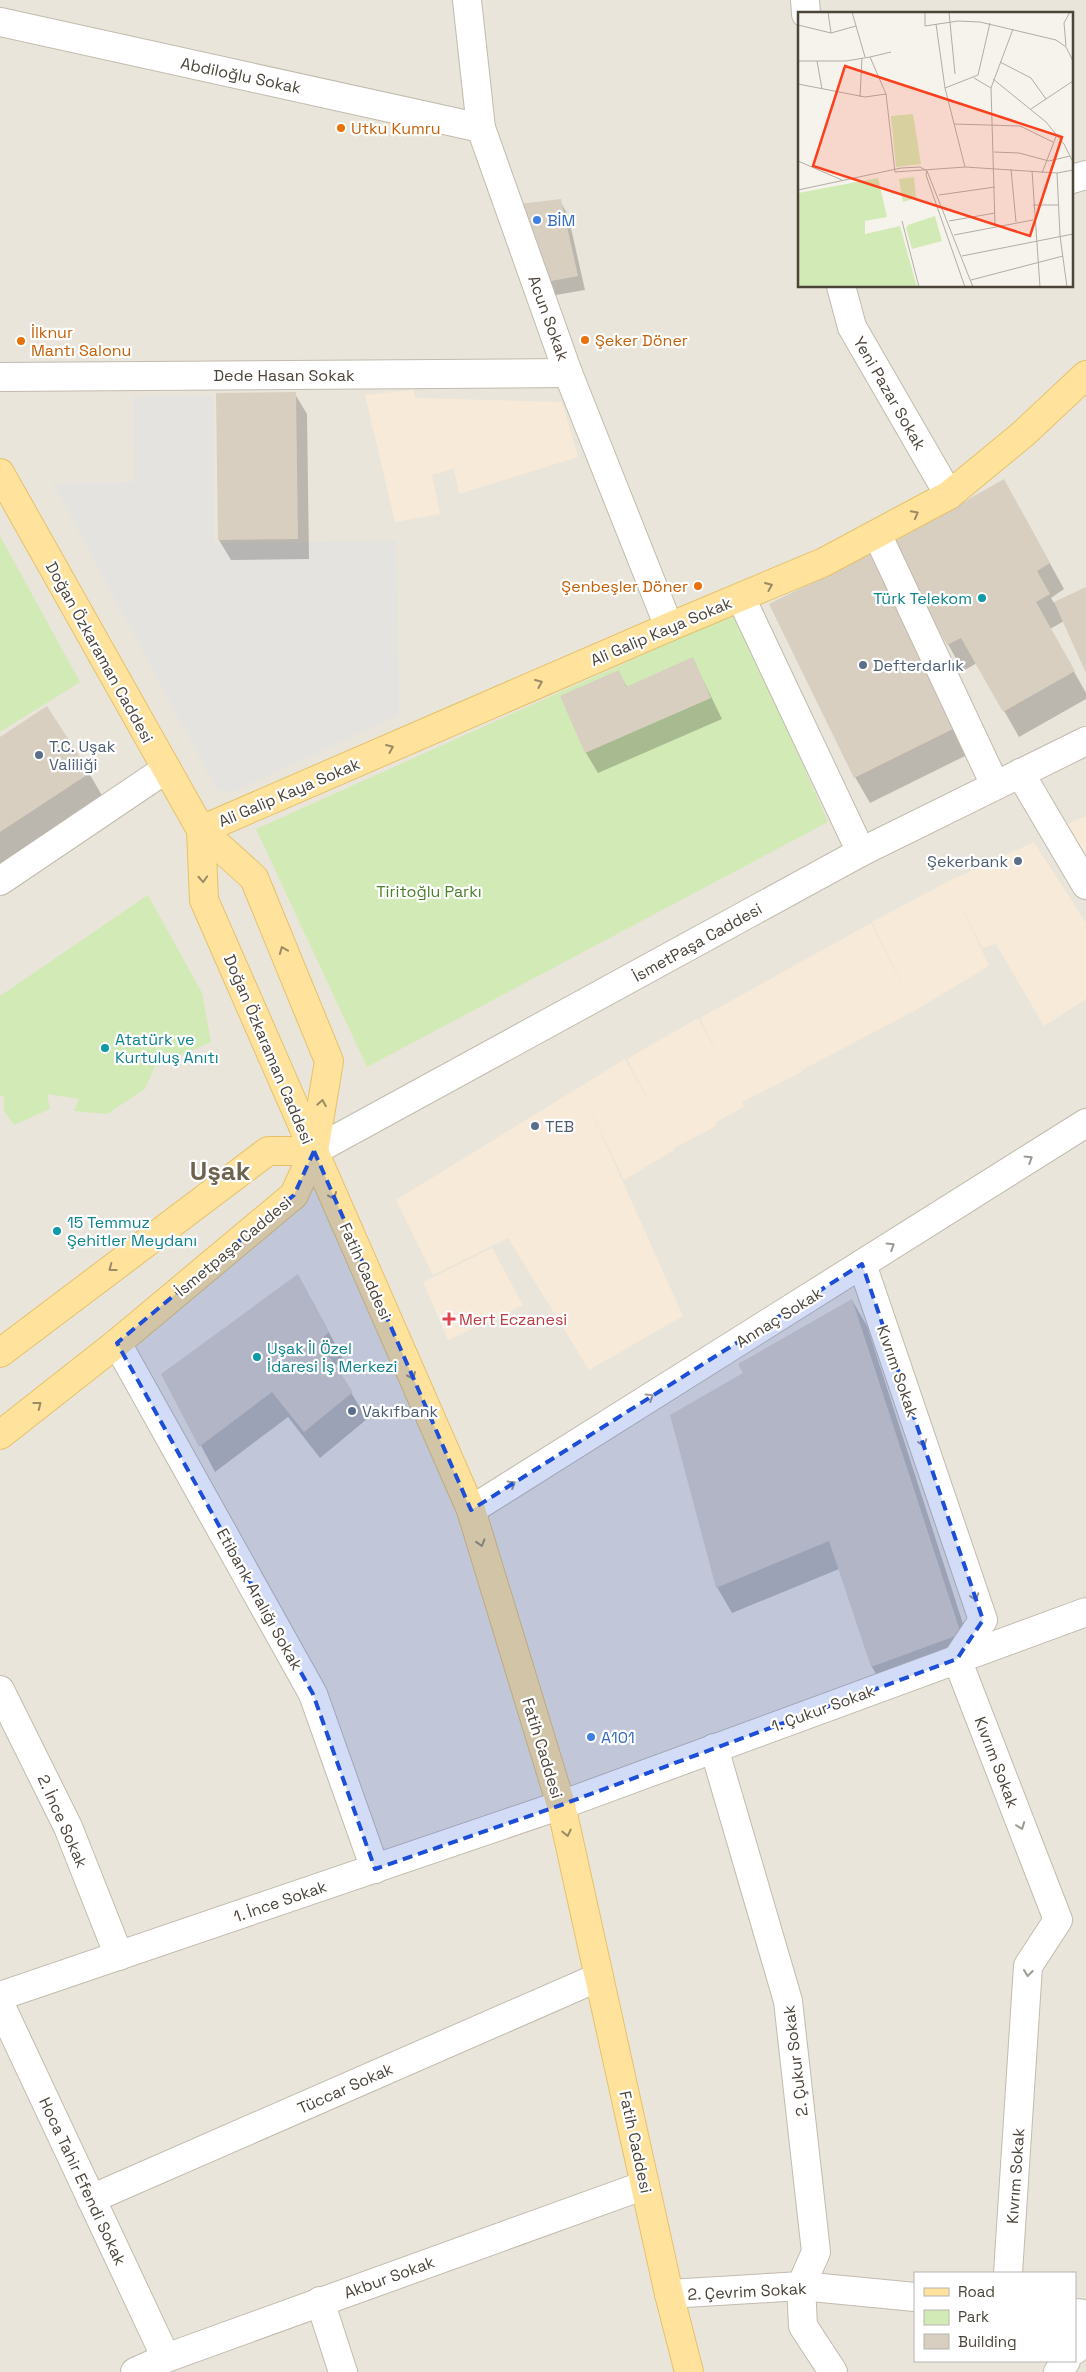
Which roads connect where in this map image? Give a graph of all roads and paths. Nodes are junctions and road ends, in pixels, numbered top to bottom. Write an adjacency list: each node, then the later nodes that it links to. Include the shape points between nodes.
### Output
1 (473, 1): 3 (street, Acun Sokak)
2 (0, 22): 3 (street, Abdiloğlu Sokak)
3 (481, 128): 5 (street, Acun Sokak)
4 (842, 288): 9 (street, Yeni Pazar Sokak, via 852,326)
5 (568, 373): 7 (street, Dede Hasan Sokak); 12 (street, Acun Sokak)
6 (1086, 375): 9 (main road, Ali Galip Kaya Sokak, via 1023,434)
7 (0, 377)
8 (0, 473): 14 (main road, Doğan Özkaraman Caddesi)
9 (949, 495): 10 (main road, Ali Galip Kaya Sokak, one-way to 9)
10 (877, 534): 11 (main road, Ali Galip Kaya Sokak, one-way to 10, via 824,562); 16 (street)
11 (741, 598): 12 (main road, Ali Galip Kaya Sokak); 18 (street)
12 (669, 627): 17 (main road, Ali Galip Kaya Sokak, one-way to 12)
13 (1086, 741): 15 (street, İsmetPaşa Caddesi)
14 (166, 768): 17 (main road, Doğan Özkaraman Caddesi); 19 (street)
15 (1020, 773): 16 (street, İsmetPaşa Caddesi); 20 (street)
16 (995, 785): 18 (street, İsmetPaşa Caddesi)
17 (201, 830): 22 (main road, Doğan Özkaraman Caddesi, one-way to 22, via 204,900); 22 (main road, Doğan Özkaraman Caddesi, one-way to 17, via 329,1061 254,878)
18 (861, 852): 22 (street, İsmetPaşa Caddesi)
19 (0, 881)
20 (1086, 885)
21 (1086, 1123): 23 (street, Annaç Sokak, one-way to 21)
22 (314, 1151): 24 (main road, İsmetpaşa Caddesi, via 294,1195); 25 (main road, one-way to 25, via 268,1150); 27 (main road, Fatih Caddesi, one-way to 27)
23 (862, 1264): 27 (street, Annaç Sokak, one-way to 23); 29 (street, Kıvrım Sokak, one-way to 29, via 983,1620)
24 (117, 1343): 26 (main road, İsmetpaşa Caddesi, one-way to 24); 33 (street, Etibank Aralığı Sokak, via 314,1694)
25 (0, 1352)
26 (0, 1435)
27 (471, 1510): 32 (main road, Fatih Caddesi, one-way to 32)
28 (1086, 1612): 29 (street, 1. Çukur Sokak)
29 (957, 1659): 31 (street, 1. Çukur Sokak); 40 (street, Kıvrım Sokak, one-way to 40, via 1058,1920 1028,1966)
30 (0, 1690): 34 (street, 2. İnce Sokak, via 68,1826)
31 (714, 1748): 32 (street, 1. Çukur Sokak); 41 (street, 2. Çukur Sokak, via 788,2001 816,2252)
32 (561, 1805): 33 (street, 1. İnce Sokak); 35 (main road, Fatih Caddesi, one-way to 35)
33 (375, 1869): 34 (street, 1. İnce Sokak)
34 (119, 1956): 36 (street, 1. İnce Sokak)
35 (599, 1977): 38 (main road, Fatih Caddesi); 39 (street, Tüccar Sokak)
36 (0, 1996)
37 (0, 2004): 39 (street, Hoca Tahir Efendi Sokak)
38 (645, 2185): 42 (main road, Fatih Caddesi); 44 (street, Akbur Sokak)
39 (91, 2199): 47 (street, Hoca Tahir Efendi Sokak)
40 (1008, 2272)
41 (801, 2286): 42 (street, 2. Çevrim Sokak); 43 (street, 2. Çevrim Sokak); 51 (street, 2. Çukur Sokak, via 803,2326)
42 (669, 2294): 50 (main road, Fatih Caddesi)
43 (914, 2298)
44 (320, 2301): 47 (street, Akbur Sokak); 49 (street)
45 (1086, 2334): 46 (street)
46 (1076, 2349)
47 (166, 2358): 48 (street, Akbur Sokak)
48 (134, 2372)
49 (343, 2372)
50 (689, 2372)
51 (833, 2372)

